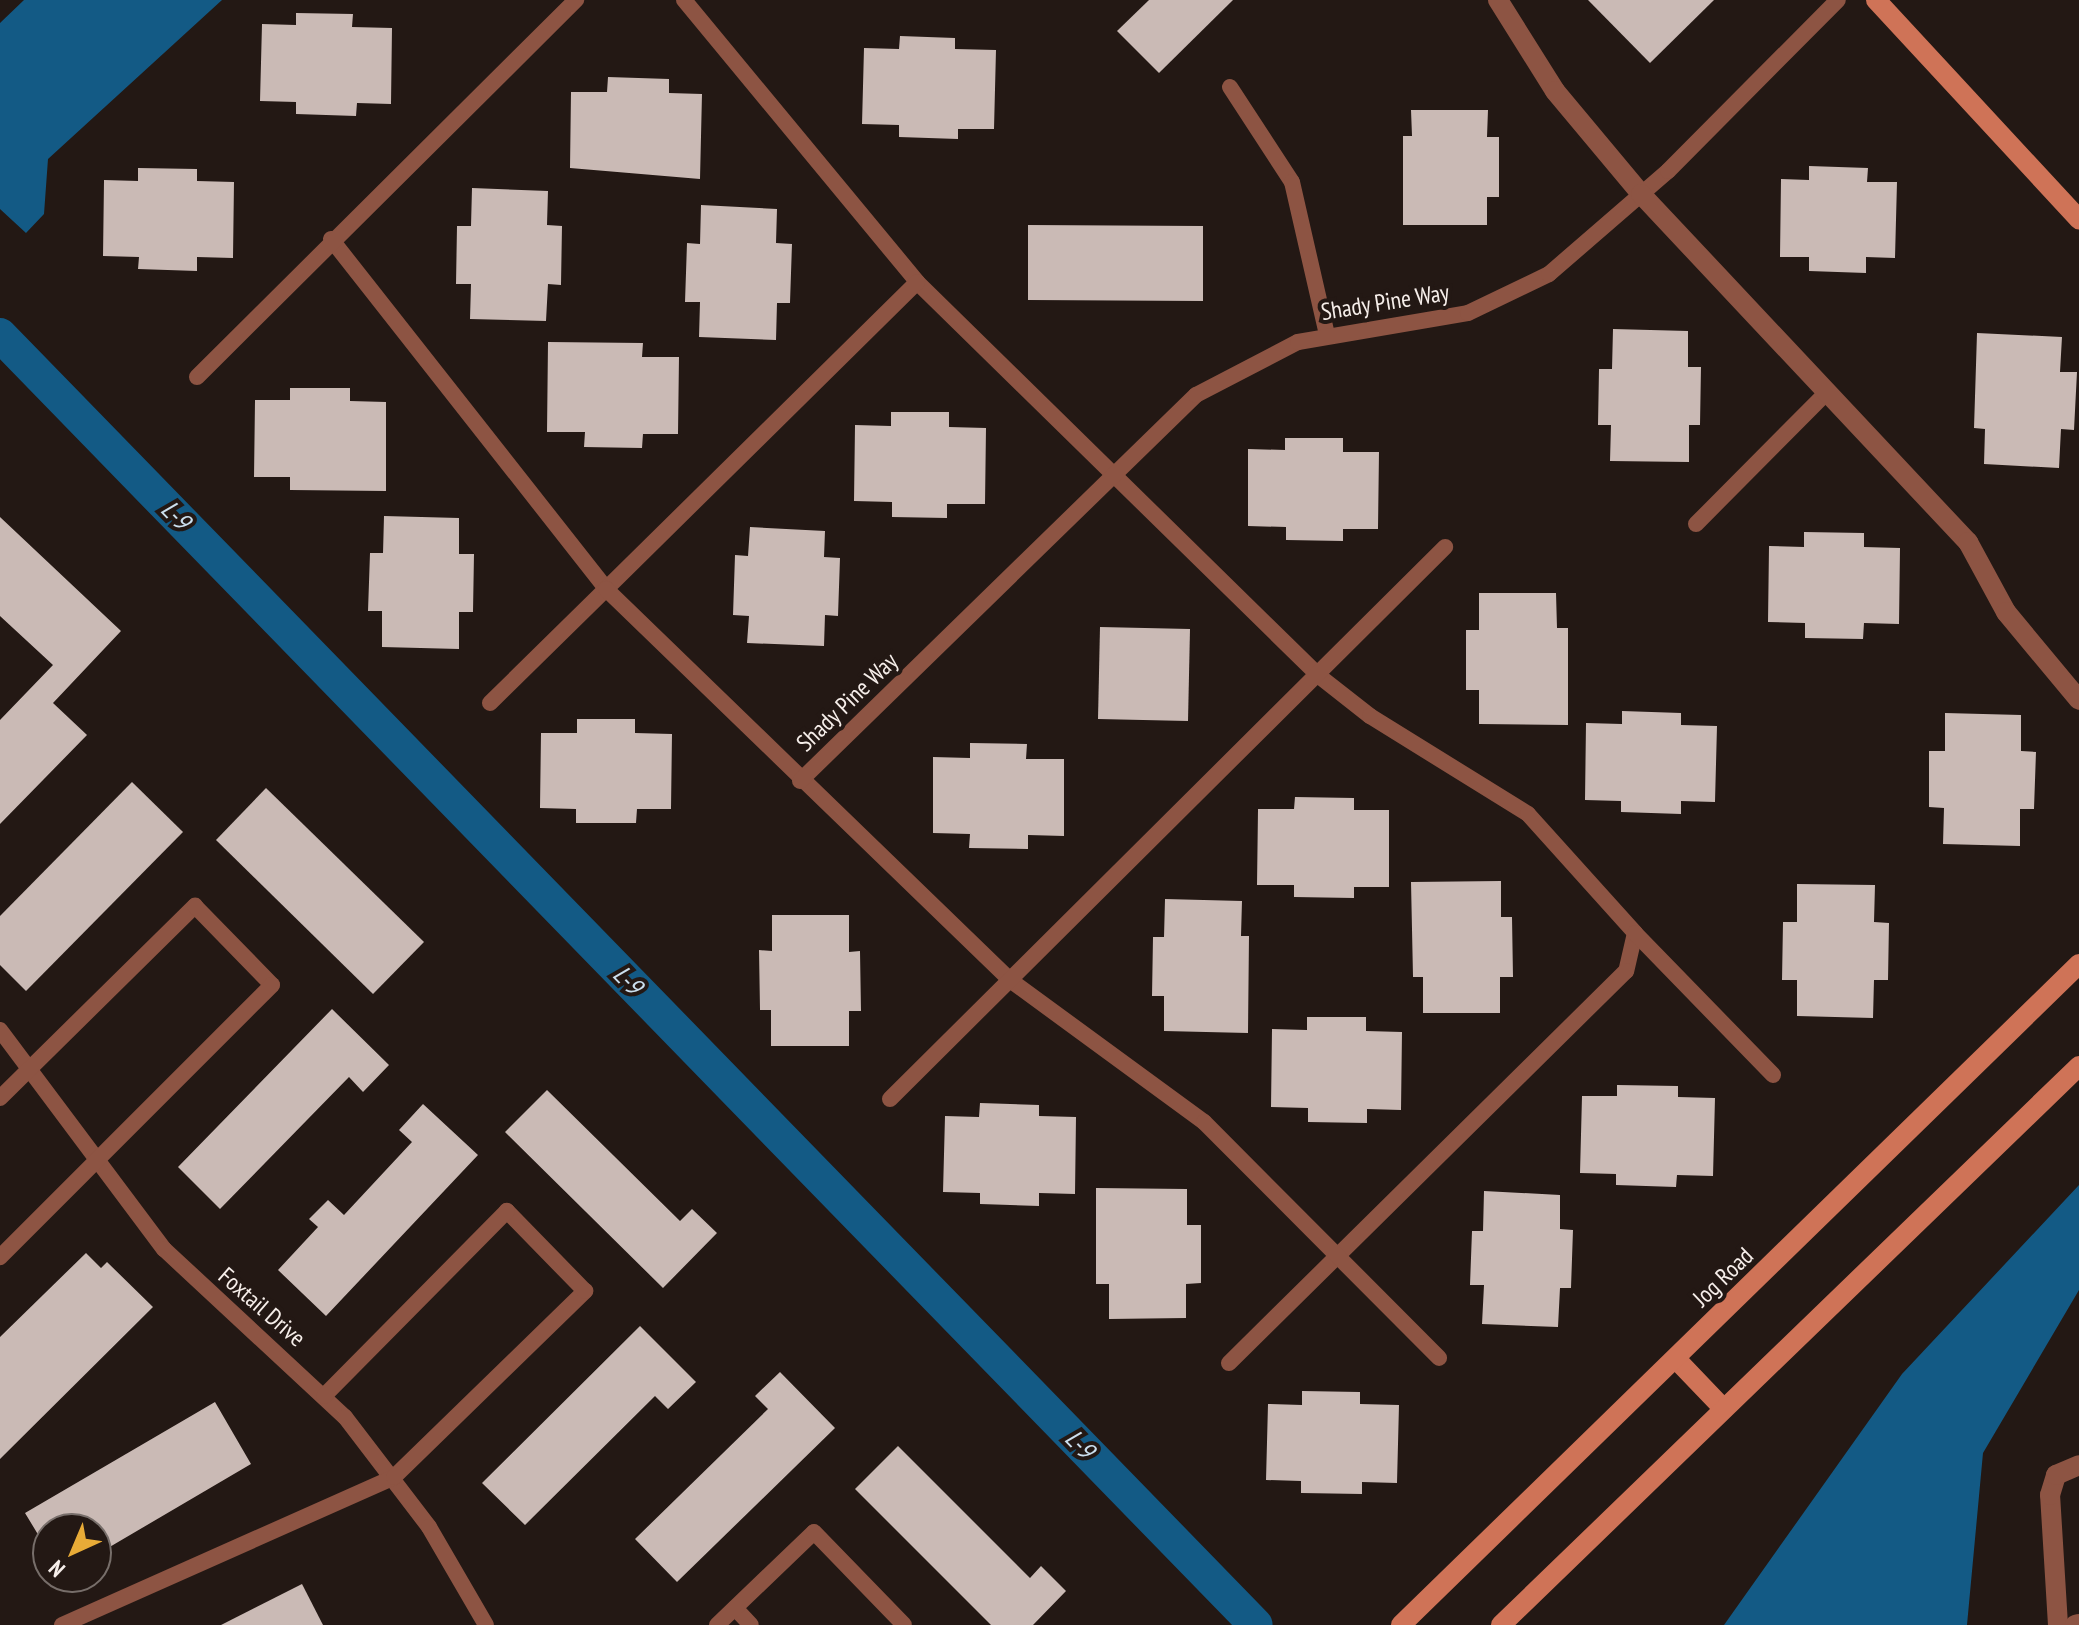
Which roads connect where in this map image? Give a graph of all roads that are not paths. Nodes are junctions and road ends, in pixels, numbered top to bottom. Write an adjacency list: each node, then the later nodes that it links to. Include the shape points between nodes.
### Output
1 (576, 0): 9 (lane)
2 (684, 0): 10 (lane)
3 (1498, 0): 7 (street, via 1555,91)
4 (1838, 0): 7 (lane, Shady Pine Way)
5 (1876, 0): 8 (main road)
6 (1230, 87): 11 (lane, via 1292,182)
7 (1641, 194): 11 (lane, Shady Pine Way, via 1510,297 1424,323); 13 (street)
8 (2079, 219)
9 (331, 239): 12 (lane); 17 (lane)
10 (917, 282): 14 (lane); 17 (lane)
11 (1327, 335): 14 (lane, Shady Pine Way, via 1225,374)
12 (197, 377)
13 (1828, 391): 15 (lane); 19 (street, via 1968,542 2006,612)
14 (1115, 475): 18 (lane); 21 (lane, Shady Pine Way)
15 (1696, 524)
16 (1445, 547): 18 (lane)
17 (606, 589): 20 (lane); 21 (lane)
18 (1319, 676): 22 (lane, via 1370,716 1528,814); 24 (lane)
19 (2079, 700)
20 (490, 703)
21 (800, 781): 24 (lane)
22 (1635, 933): 28 (lane); 33 (lane, via 1626,971)
23 (2079, 964): 35 (main road, Jog Road)
24 (1010, 980): 30 (lane); 33 (lane, via 1204,1122)
25 (0, 1030): 27 (lane, Foxtail Drive)
26 (2079, 1066): 38 (main road)
27 (27, 1069): 29 (lane); 31 (lane, Foxtail Drive); 31 (lane, via 195,906 272,985)
28 (1773, 1075)
29 (0, 1098)
30 (890, 1099)
31 (95, 1161): 32 (lane); 37 (lane, Foxtail Drive, via 183,1269)
32 (0, 1257)
33 (1342, 1257): 34 (lane); 36 (lane)
34 (1439, 1358)
35 (1676, 1359): 38 (main road); 47 (main road, Jog Road)
36 (1229, 1363)
37 (324, 1396): 40 (lane, Foxtail Drive); 40 (lane, via 507,1211 585,1291)
38 (1724, 1409): 48 (main road)
39 (2079, 1465): 49 (street, via 2056,1475 2050,1495)
40 (394, 1477): 42 (lane); 43 (lane, Foxtail Drive)
41 (735, 1608): 44 (lane); 45 (lane); 46 (lane, via 814,1532)
42 (62, 1625)
43 (486, 1625)
44 (717, 1625)
45 (751, 1625)
46 (904, 1625)
47 (1401, 1625)
48 (1501, 1625)
49 (2058, 1625)

